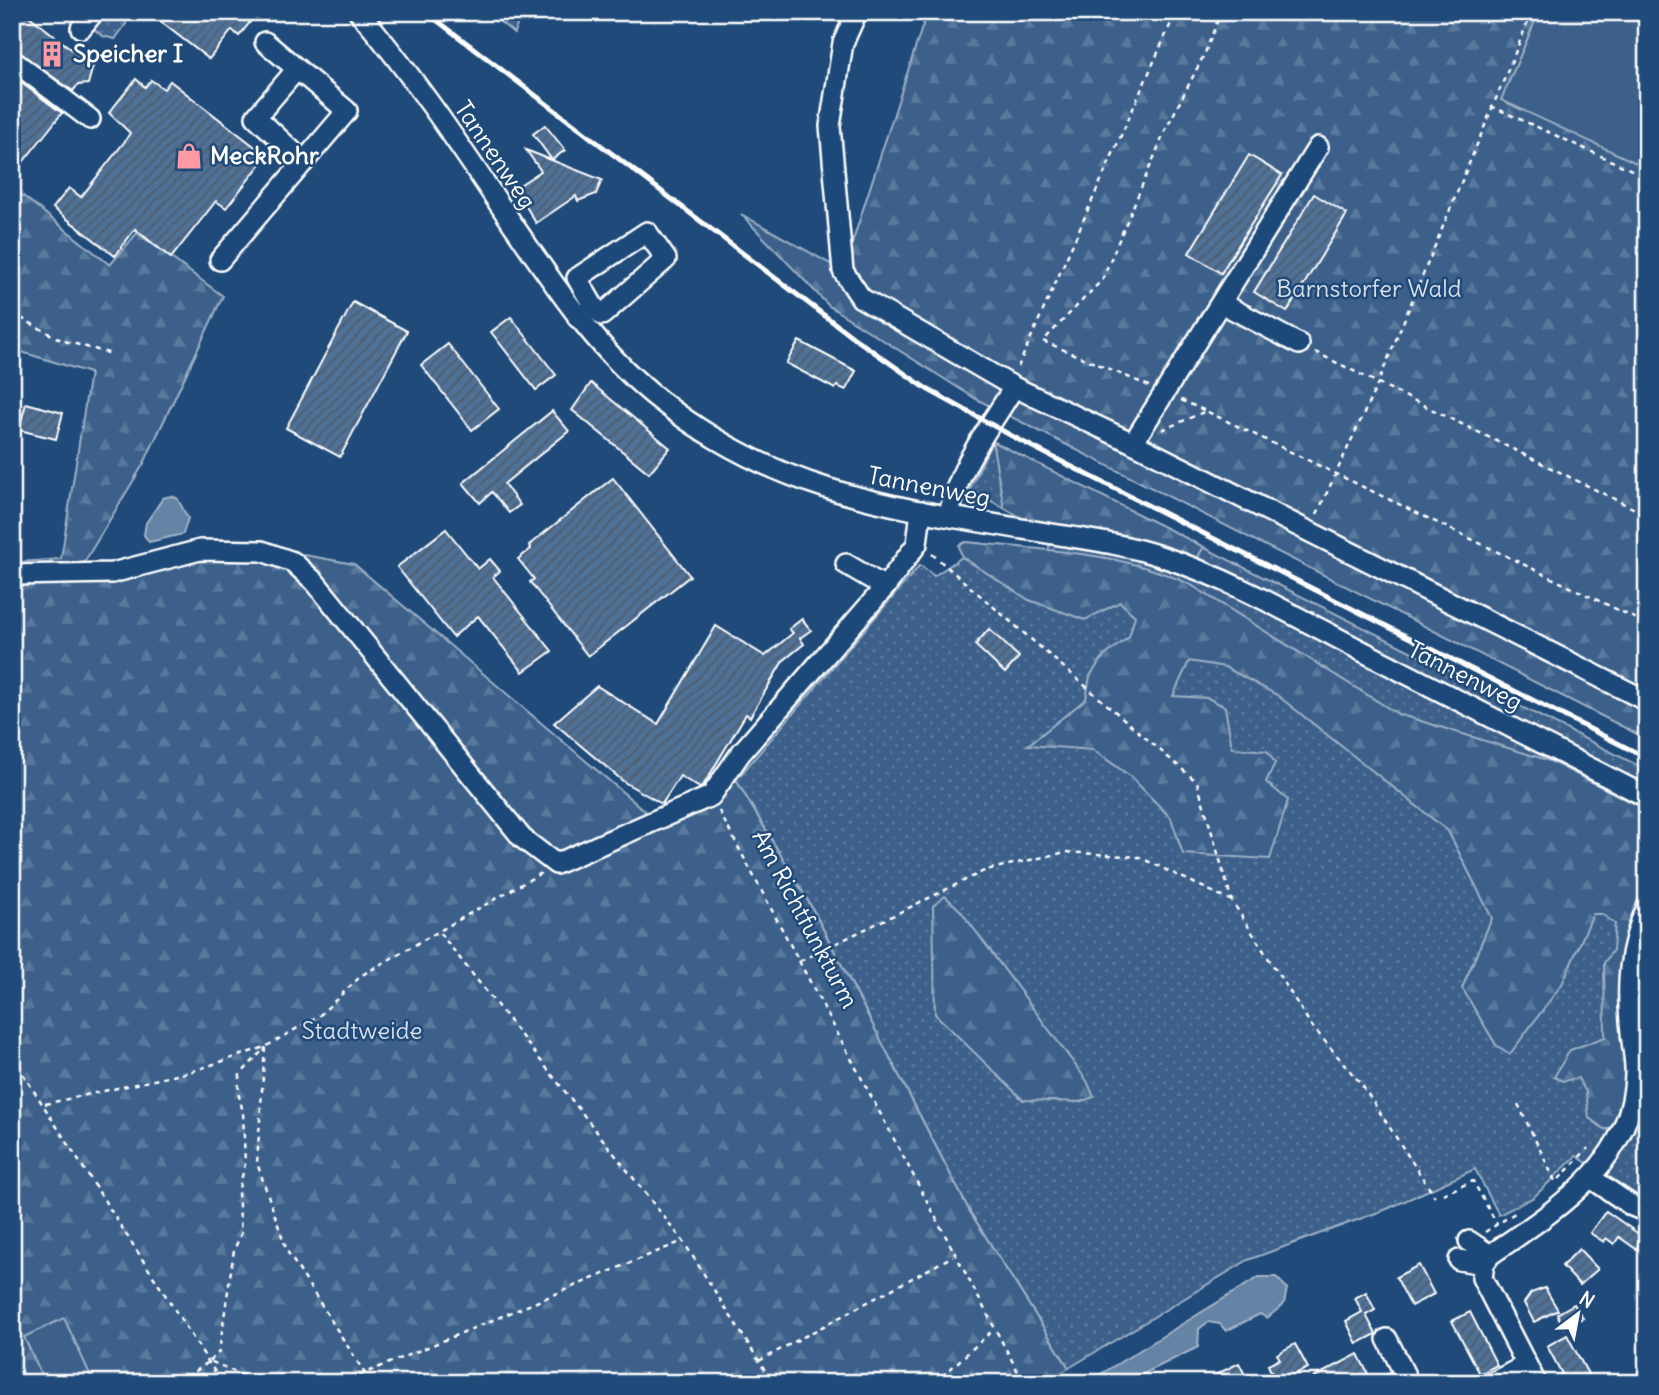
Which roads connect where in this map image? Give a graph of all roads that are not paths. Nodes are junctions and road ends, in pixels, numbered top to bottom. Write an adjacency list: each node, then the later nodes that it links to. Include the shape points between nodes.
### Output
1 (94, 12): 4 (street)
2 (359, 12): 14 (street, Tannenweg, via 432,106)
3 (856, 12): 16 (street, via 843,43 830,126 843,271 861,298)
4 (81, 28)
5 (265, 42): 7 (street)
6 (12, 60): 8 (street)
7 (298, 69): 10 (street, via 256,117); 10 (street, via 347,111)
8 (90, 119)
9 (1318, 147): 12 (street)
10 (304, 162): 11 (street)
11 (220, 260)
12 (1221, 303): 15 (street); 17 (street)
13 (594, 307): 13 (street, via 602,316 666,259 647,232 577,278); 14 (street)
14 (578, 318): 18 (street, Tannenweg, via 605,350 661,401 760,465 820,487)
15 (1299, 345)
16 (1014, 387): 17 (street); 19 (street, via 964,469 953,491)
17 (1133, 443): 23 (street)
18 (921, 511): 19 (street, Tannenweg); 22 (street, via 917,544)
19 (949, 516): 24 (street, Tannenweg, via 1133,548 1192,567)
20 (846, 564): 22 (street)
21 (12, 575): 22 (street, via 112,573 200,550 262,551 293,562 315,582 522,838 556,864 711,796 740,754)
22 (885, 587)
23 (1647, 701)
24 (1647, 797)
25 (1647, 907): 26 (street, via 1628,965 1635,1076 1622,1129)
26 (1591, 1178): 27 (street); 29 (street, via 1567,1202)
27 (1647, 1212)
28 (1469, 1241): 29 (street)
29 (1487, 1259): 30 (street); 32 (street, via 1482,1278)
30 (1459, 1260)
31 (1387, 1339): 33 (street)
32 (1526, 1365): 34 (street); 35 (street)
33 (1409, 1383)
34 (1492, 1383)
35 (1536, 1383)

